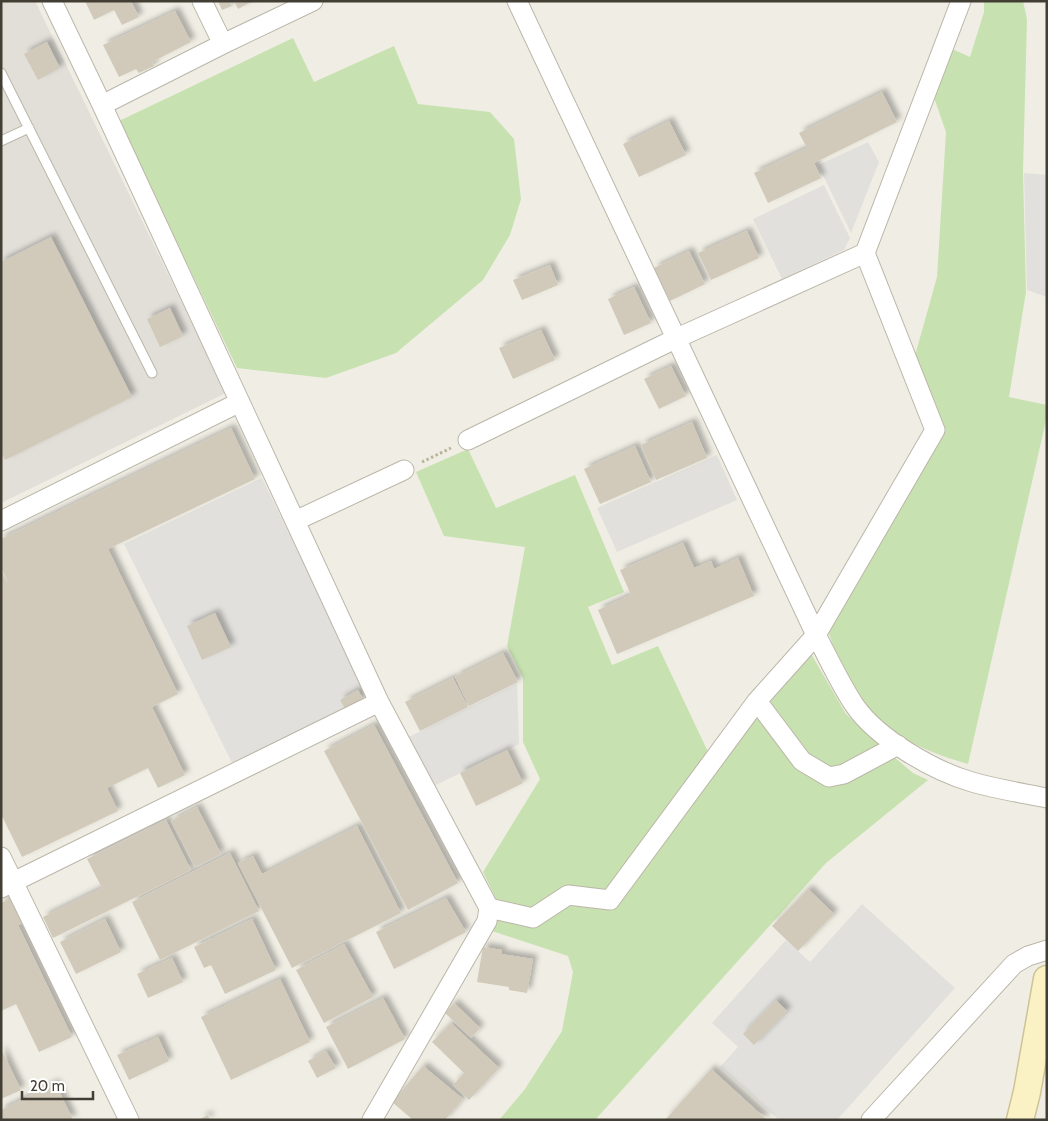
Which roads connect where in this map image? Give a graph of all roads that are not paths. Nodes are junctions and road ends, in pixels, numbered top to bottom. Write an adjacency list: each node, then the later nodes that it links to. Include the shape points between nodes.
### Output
1 (52, 1): 8 (street)
2 (202, 1): 6 (street)
3 (313, 1): 6 (street)
4 (517, 1): 12 (street)
5 (961, 1): 11 (street)
6 (223, 44): 8 (street)
7 (1, 73): 9 (lane)
8 (102, 105): 14 (street)
9 (29, 128): 10 (lane); 13 (lane)
10 (1, 141)
11 (865, 253): 12 (street); 19 (street, via 935,430)
12 (675, 339): 15 (street); 19 (street)
13 (152, 373)
14 (240, 402): 17 (street); 18 (street)
15 (468, 440)
16 (404, 470): 18 (street)
17 (1, 521)
18 (295, 521): 21 (street)
19 (816, 635): 20 (street); 22 (street, via 856,707 884,736)
20 (757, 701): 22 (street, via 802,761 829,777 844,774); 26 (street, via 610,900 568,895 533,918)
21 (379, 702): 25 (street); 26 (street)
22 (898, 745): 23 (street, via 922,762 971,782)
23 (1047, 798)
24 (1, 857): 25 (street)
25 (7, 885): 29 (street)
26 (489, 908): 30 (street, via 487,921)
27 (1047, 950): 31 (street, via 1014,964)
28 (1047, 979): 32 (street)
29 (128, 1120)
30 (372, 1120)
31 (872, 1120)
32 (1020, 1120)

